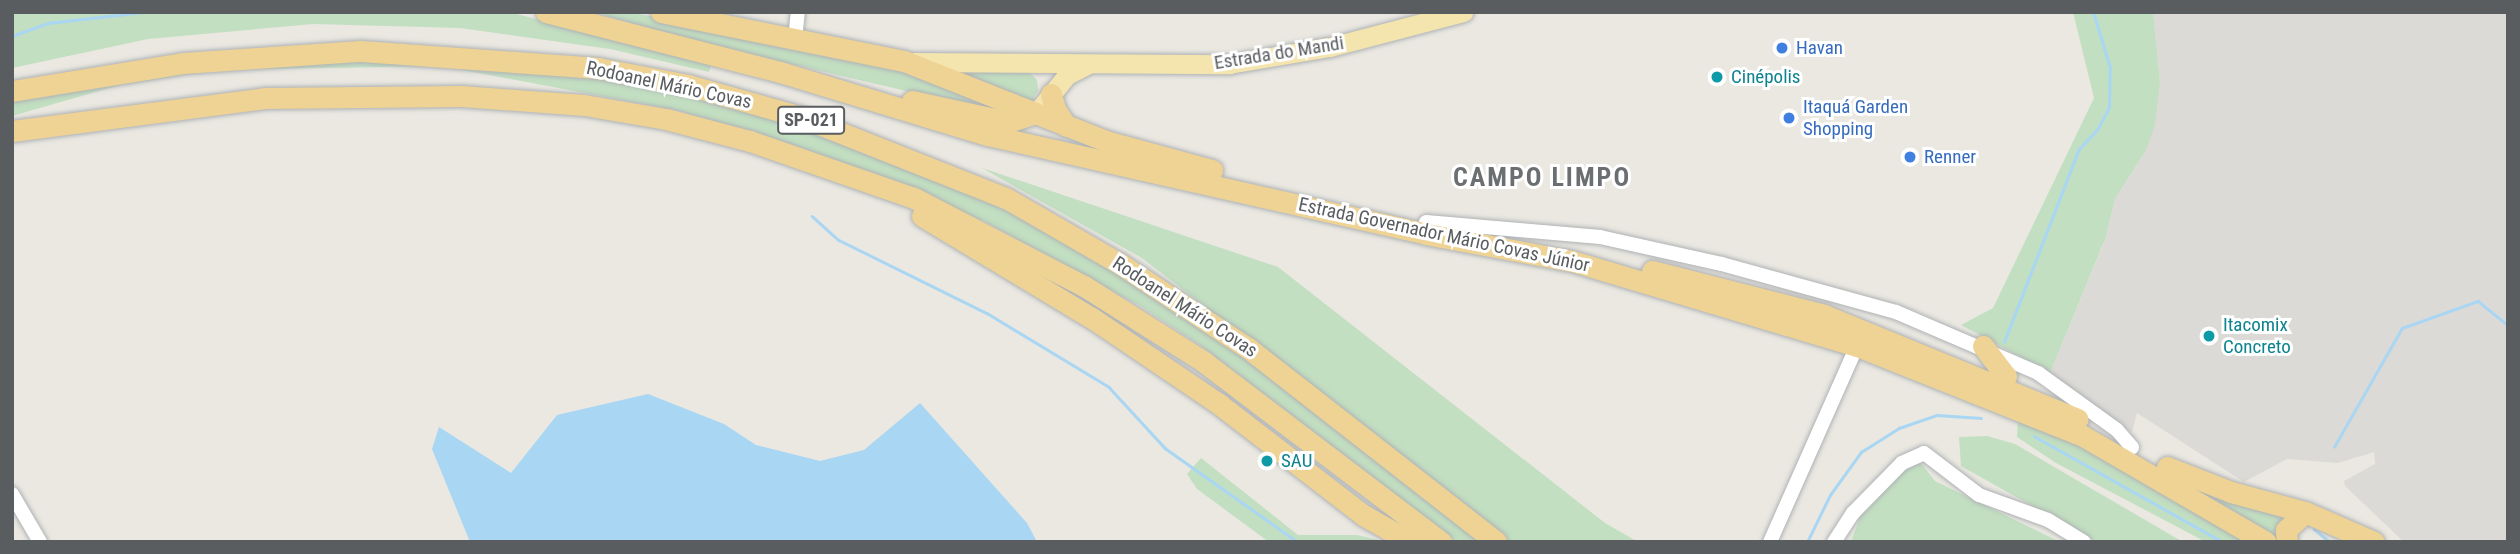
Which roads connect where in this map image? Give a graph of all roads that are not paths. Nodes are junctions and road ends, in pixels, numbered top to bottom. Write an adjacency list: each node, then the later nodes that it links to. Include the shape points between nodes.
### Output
1 (546, 12): 10 (highway, Estrada Governador Mário Covas Júnior)
2 (661, 12): 5 (highway, Estrada Governador Mário Covas Júnior)
3 (798, 12): 6 (street)
4 (1457, 13): 9 (main road, Estrada do Mandi, via 1258,61 1198,66)
5 (713, 18): 6 (highway, Estrada Governador Mário Covas Júnior)
6 (794, 39): 7 (highway, Estrada Governador Mário Covas Júnior)
7 (904, 61): 8 (main road, Estrada do Mandi); 13 (highway, Estrada Governador Mário Covas Júnior)
8 (1031, 64): 9 (main road, Estrada do Mandi); 12 (main road)
9 (1090, 64): 12 (main road, via 1067,75)
10 (780, 72): 13 (highway, via 1002,122 1023,120); 18 (highway, Estrada Governador Mário Covas Júnior, via 988,135 1426,234 1572,261)
11 (12, 91): 28 (highway, Rodoanel Mário Covas / SP-021, via 184,63 361,51 598,68 688,86 802,117 1006,198 1122,265 1248,348)
12 (1051, 94): 13 (main road); 14 (highway)
13 (1035, 113): 14 (highway, Estrada Governador Mário Covas Júnior)
14 (1066, 126): 17 (highway, Estrada Governador Mário Covas Júnior, via 1214,171)
15 (12, 131): 16 (highway, Rodoanel Mário Covas / SP-021, via 265,98 461,96 584,105 666,119)
16 (831, 166): 26 (highway, via 954,233 1092,318 1219,404 1363,515); 27 (highway, Rodoanel Mário Covas / SP-021, via 959,219 1127,311 1293,427)
17 (1426, 222): 19 (street, via 1572,232 1661,249 1896,312); 20 (highway, Estrada Governador Mário Covas Júnior, via 1575,251 1776,301 1891,339)
18 (1857, 346): 21 (highway, Estrada Governador Mário Covas Júnior); 29 (street)
19 (1983, 346): 20 (highway, via 2004,369); 22 (street, via 2052,382 2117,430)
20 (2001, 384): 21 (highway, via 1992,390); 22 (highway, Estrada Governador Mário Covas Júnior)
21 (1970, 389): 32 (highway, Estrada Governador Mário Covas Júnior, via 2107,448)
22 (2132, 447): 24 (highway, Estrada Governador Mário Covas Júnior, via 2178,473)
23 (12, 494): 25 (street)
24 (2305, 512): 33 (highway, via 2286,530); 34 (highway, Estrada Governador Mário Covas Júnior)
25 (40, 542)
26 (1411, 542)
27 (1441, 542)
28 (1496, 542)
29 (1770, 542)
30 (1834, 542): 31 (street, via 1853,513 1902,463 1924,453 1979,495 2048,520)
31 (2084, 542)
32 (2266, 542)
33 (2287, 542)
34 (2374, 542)

